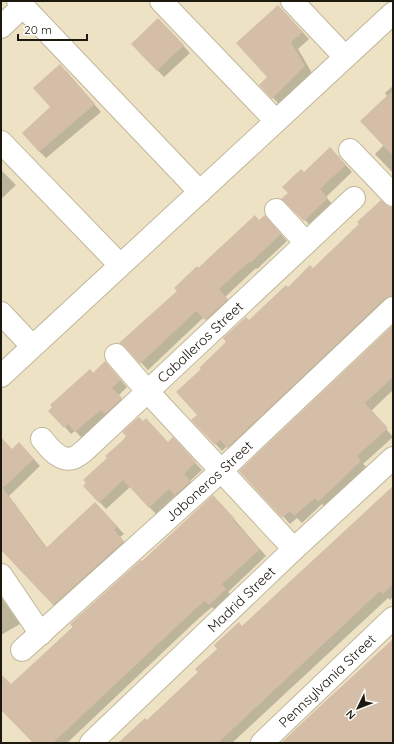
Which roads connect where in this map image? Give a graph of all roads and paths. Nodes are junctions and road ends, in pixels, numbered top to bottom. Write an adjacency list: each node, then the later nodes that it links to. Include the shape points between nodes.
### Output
1 (161, 1): 7 (street)
2 (292, 1): 6 (street)
3 (21, 4): 5 (street); 10 (street)
4 (393, 14): 6 (street)
5 (1, 27)
6 (345, 57): 7 (street)
7 (276, 121): 10 (street)
8 (1, 142): 15 (street)
9 (350, 150): 11 (street)
10 (200, 192): 15 (street)
11 (393, 195)
12 (354, 198): 14 (street, Caballeros Street)
13 (276, 210): 14 (street)
14 (306, 243): 21 (street, Caballeros Street)
15 (120, 265): 18 (street)
16 (393, 308): 24 (street, Jaboneros Street)
17 (1, 313): 18 (street)
18 (32, 346): 20 (street)
19 (116, 355): 21 (street)
20 (1, 376)
21 (148, 392): 22 (street, Caballeros Street, via 84,451 73,458 62,458); 24 (street)
22 (42, 439)
23 (393, 458): 25 (street, Madrid Street)
24 (222, 470): 25 (street); 28 (street, Jaboneros Street)
25 (294, 549): 30 (street, Madrid Street)
26 (1, 575): 28 (street)
27 (393, 618): 31 (street, Pennsylvania Street)
28 (41, 634): 29 (street, Jaboneros Street)
29 (22, 650)
30 (91, 743)
31 (262, 743)

